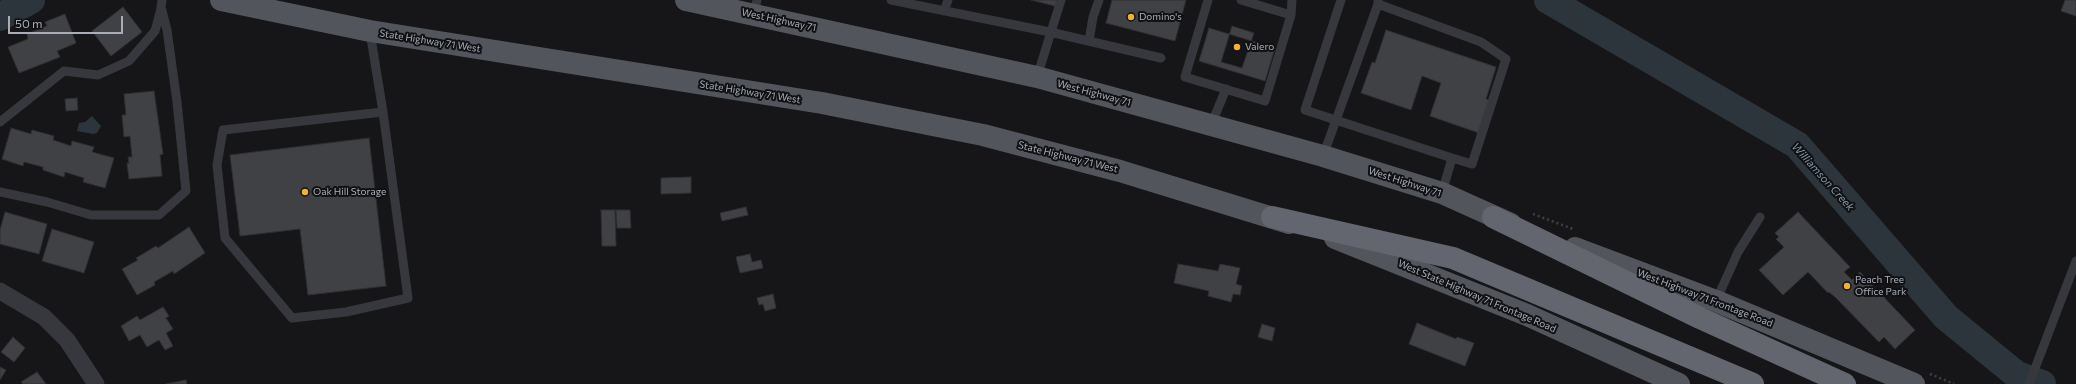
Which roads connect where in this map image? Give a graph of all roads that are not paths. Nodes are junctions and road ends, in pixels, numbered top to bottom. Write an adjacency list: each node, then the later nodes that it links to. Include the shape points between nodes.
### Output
1 (221, 0): 16 (main road, State Highway 71 West)
2 (686, 0): 13 (main road, West Highway 71)
3 (891, 0): 14 (lane)
4 (948, 0): 14 (lane)
5 (1061, 0): 17 (lane)
6 (1099, 0): 18 (lane)
7 (1208, 0): 21 (lane, via 1185,77)
8 (1241, 0): 15 (lane)
9 (1292, 0): 15 (lane)
10 (1340, 0): 23 (lane, via 1305,110)
11 (1378, 2): 23 (lane); 27 (lane, via 1481,42 1506,59 1472,164)
12 (162, 4): 24 (lane, via 155,31 129,60 98,75 64,71); 28 (lane, via 177,102 186,191 159,215 91,215)
13 (756, 7): 20 (main road, West Highway 71)
14 (944, 11): 17 (lane)
15 (1291, 15): 21 (lane, via 1266,101)
16 (370, 31): 22 (lane); 30 (main road, State Highway 71 West, via 822,103 984,135 1120,170)
17 (1050, 32): 18 (lane); 20 (lane)
18 (1088, 41): 19 (lane)
19 (1162, 58)
20 (1037, 77): 25 (main road, West Highway 71)
21 (1226, 89): 25 (lane)
22 (383, 112): 22 (lane, via 408,298 346,312 292,318 225,238 217,165 223,130)
23 (1335, 120): 26 (lane); 27 (lane)
24 (0, 122)
25 (1211, 125): 26 (main road, West Highway 71)
26 (1323, 156): 29 (main road, West Highway 71)
27 (1452, 158): 29 (lane)
28 (0, 192)
29 (1442, 193): 31 (main road, West Highway 71)
30 (1272, 217): 37 (main road, West State Highway 71 Frontage Road, via 1346,242 1519,312); 38 (highway, via 1452,258)
31 (1493, 217): 35 (main road, West Highway 71 Frontage Road); 39 (highway, via 1700,318)
32 (1760, 217): 35 (lane, via 1738,252)
33 (2076, 261): 41 (lane)
34 (0, 291): 36 (street, via 44,317 67,340)
35 (1716, 301): 40 (main road, West Highway 71 Frontage Road)
36 (96, 384)
37 (1679, 384)
38 (1753, 384)
39 (1845, 384)
40 (1914, 384)
41 (2029, 384)

